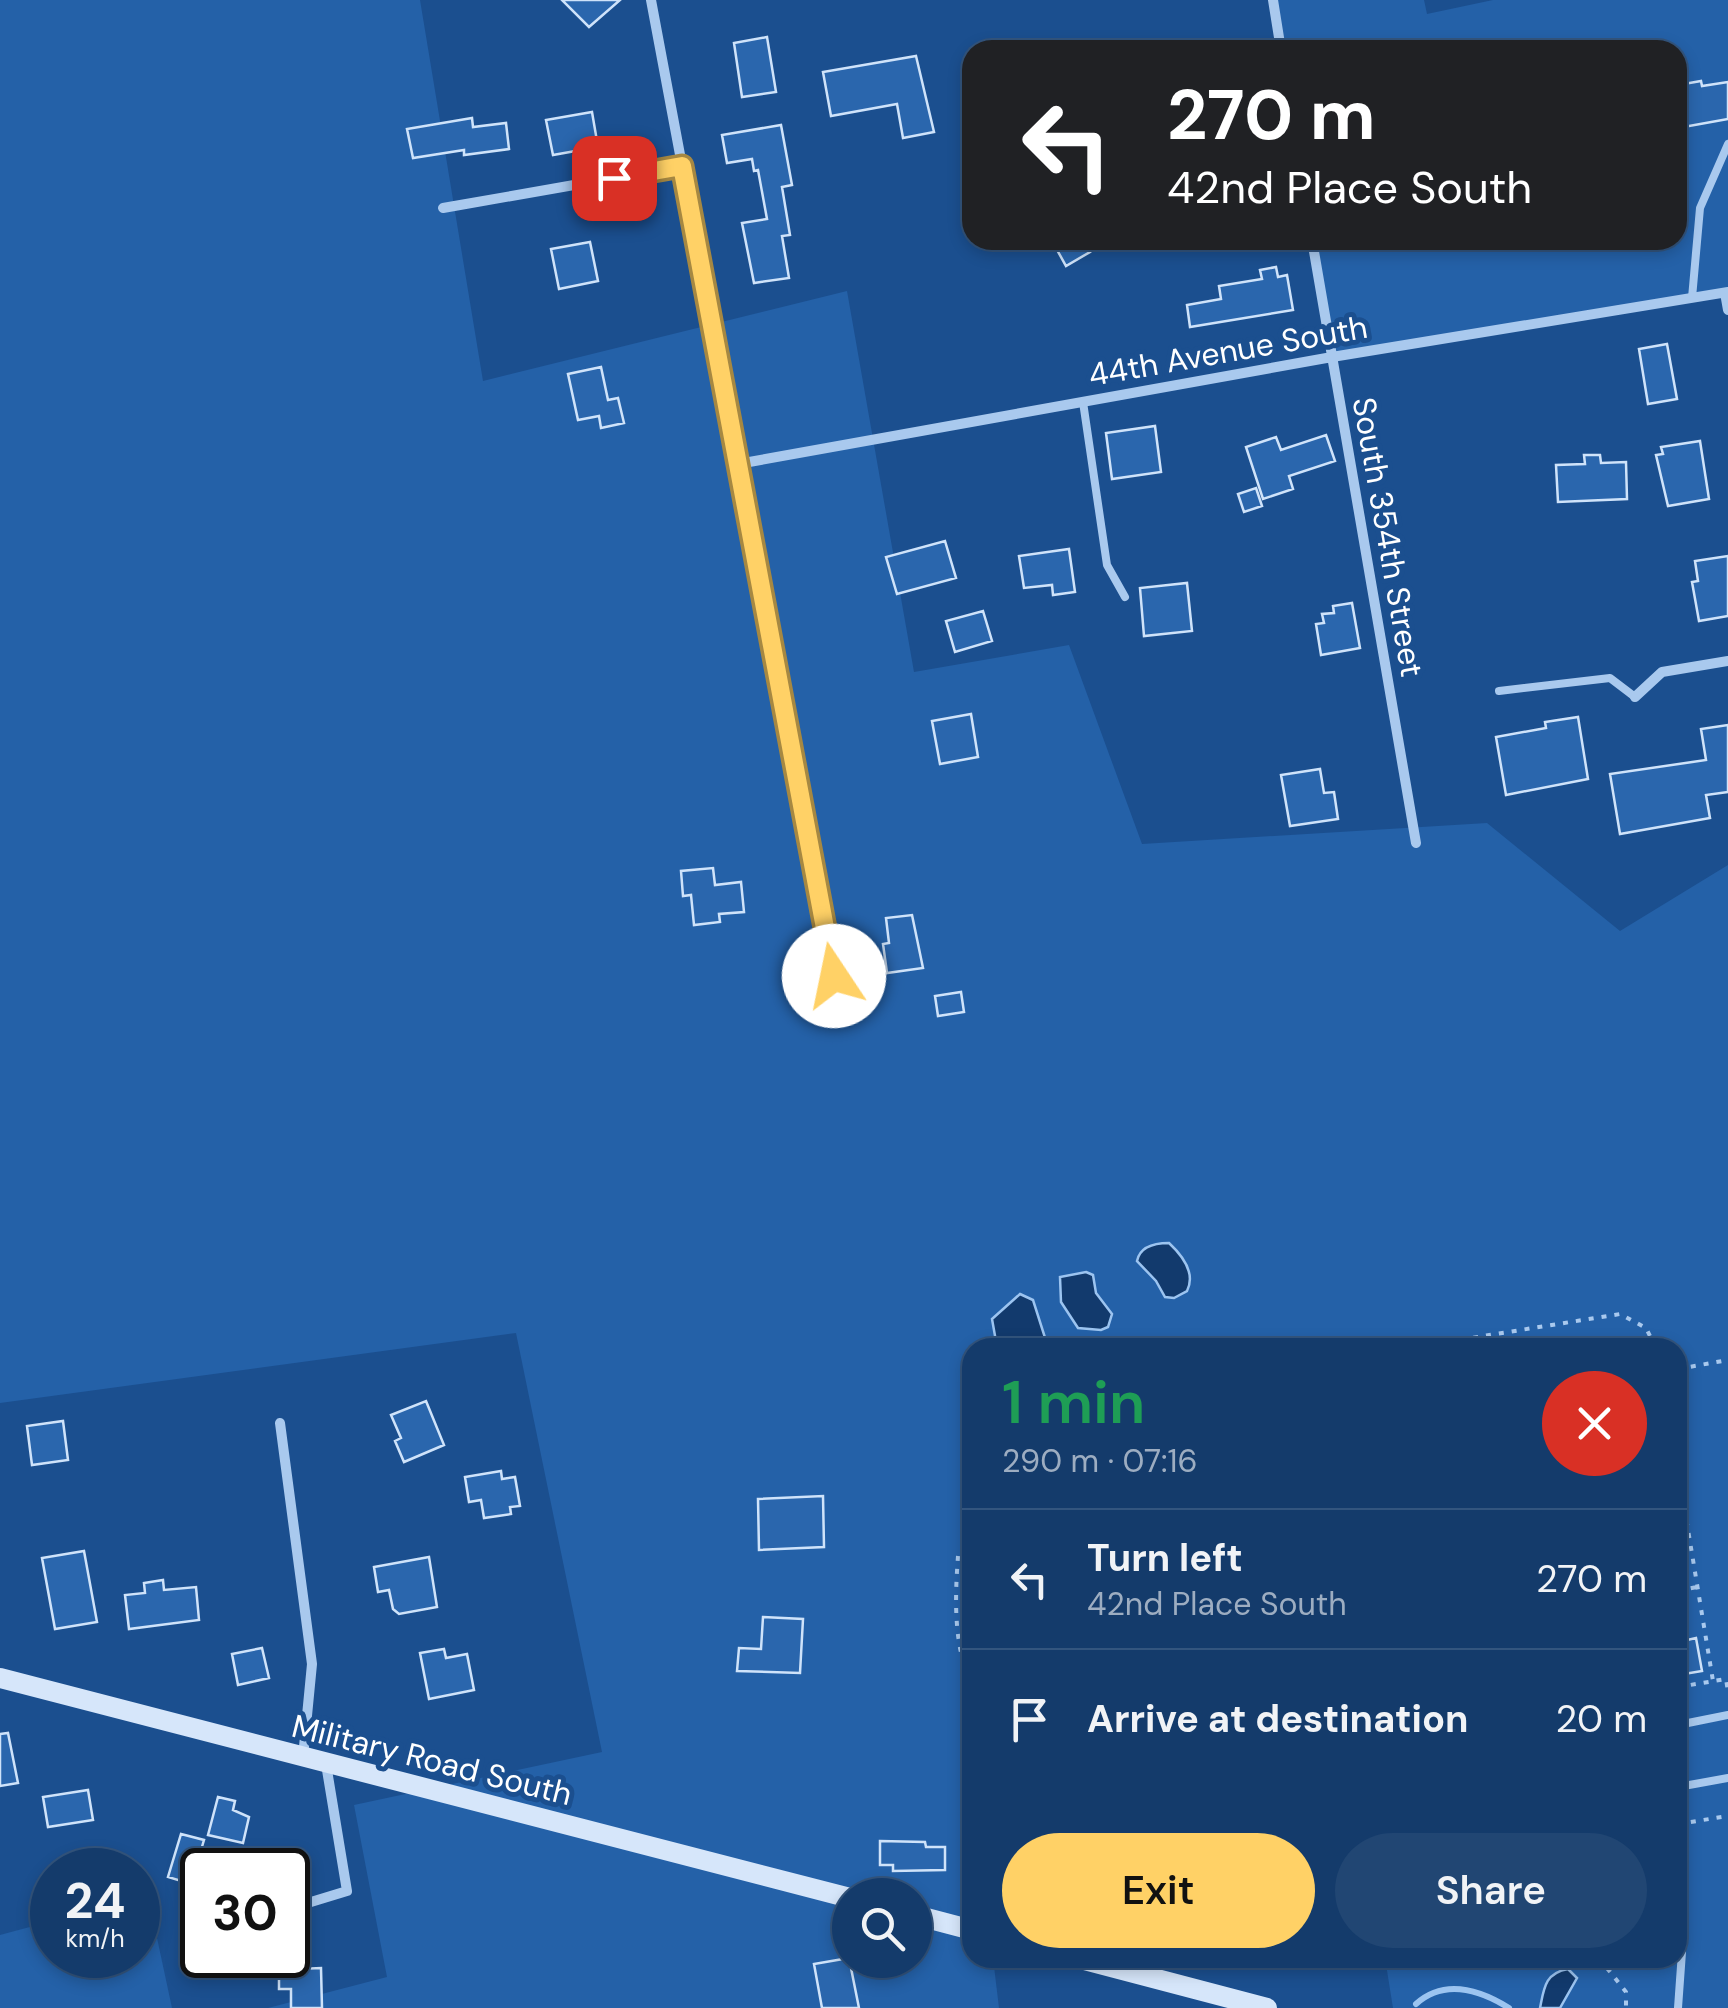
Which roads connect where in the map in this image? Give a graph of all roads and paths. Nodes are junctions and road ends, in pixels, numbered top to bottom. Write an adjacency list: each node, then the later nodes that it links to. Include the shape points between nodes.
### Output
1 (650, 0): 5 (street)
2 (1273, 0): 3 (street)
3 (1279, 40)
4 (1728, 144): 9 (lane, via 1700,208)
5 (682, 166): 6 (street); 13 (street)
6 (443, 208)
7 (1314, 250): 11 (street, South 354th Street)
8 (1726, 292): 9 (street, 44th Avenue South); 10 (street)
9 (1692, 298): 11 (street, 44th Avenue South)
10 (1728, 310)
11 (1332, 357): 12 (street, 44th Avenue South); 18 (street, South 354th Street)
12 (1083, 402): 13 (street, 44th Avenue South); 14 (lane, via 1107,566)
13 (738, 464): 19 (street)
14 (1125, 596)
15 (1728, 661): 17 (street, via 1662,672)
16 (1499, 691): 17 (lane, via 1610,678)
17 (1635, 697)
18 (1416, 843)
19 (834, 976)
20 (1469, 1338): 21 (path, via 1612,1314 1630,1318)
21 (1651, 1338)
22 (1728, 1360): 23 (path)
23 (1687, 1367)
24 (280, 1422): 37 (street, via 312,1664)
25 (1687, 1525): 27 (path)
26 (958, 1556): 29 (path)
27 (1697, 1588): 28 (path); 32 (path)
28 (1687, 1590)
29 (962, 1655)
30 (0, 1678): 37 (main road, Military Road South)
31 (1727, 1678): 32 (path); 34 (path)
32 (1713, 1681): 33 (path)
33 (1687, 1685)
34 (1728, 1692)
35 (1728, 1716): 36 (lane)
36 (1687, 1723)
37 (303, 1758): 38 (main road, Military Road South)
38 (326, 1764): 43 (main road, Military Road South); 44 (street, via 346,1891)
39 (1728, 1778): 40 (lane)
40 (1687, 1785)
41 (1728, 1816): 42 (path)
42 (1687, 1823)
43 (832, 1893)
44 (310, 1902)
45 (932, 1919): 46 (main road)
46 (962, 1927)
47 (1116, 1968): 50 (main road)
48 (1608, 1968): 51 (path, via 1626,1992)
49 (1681, 1968): 52 (lane)
50 (1267, 2008)
51 (1626, 2008)
52 (1678, 2008)

